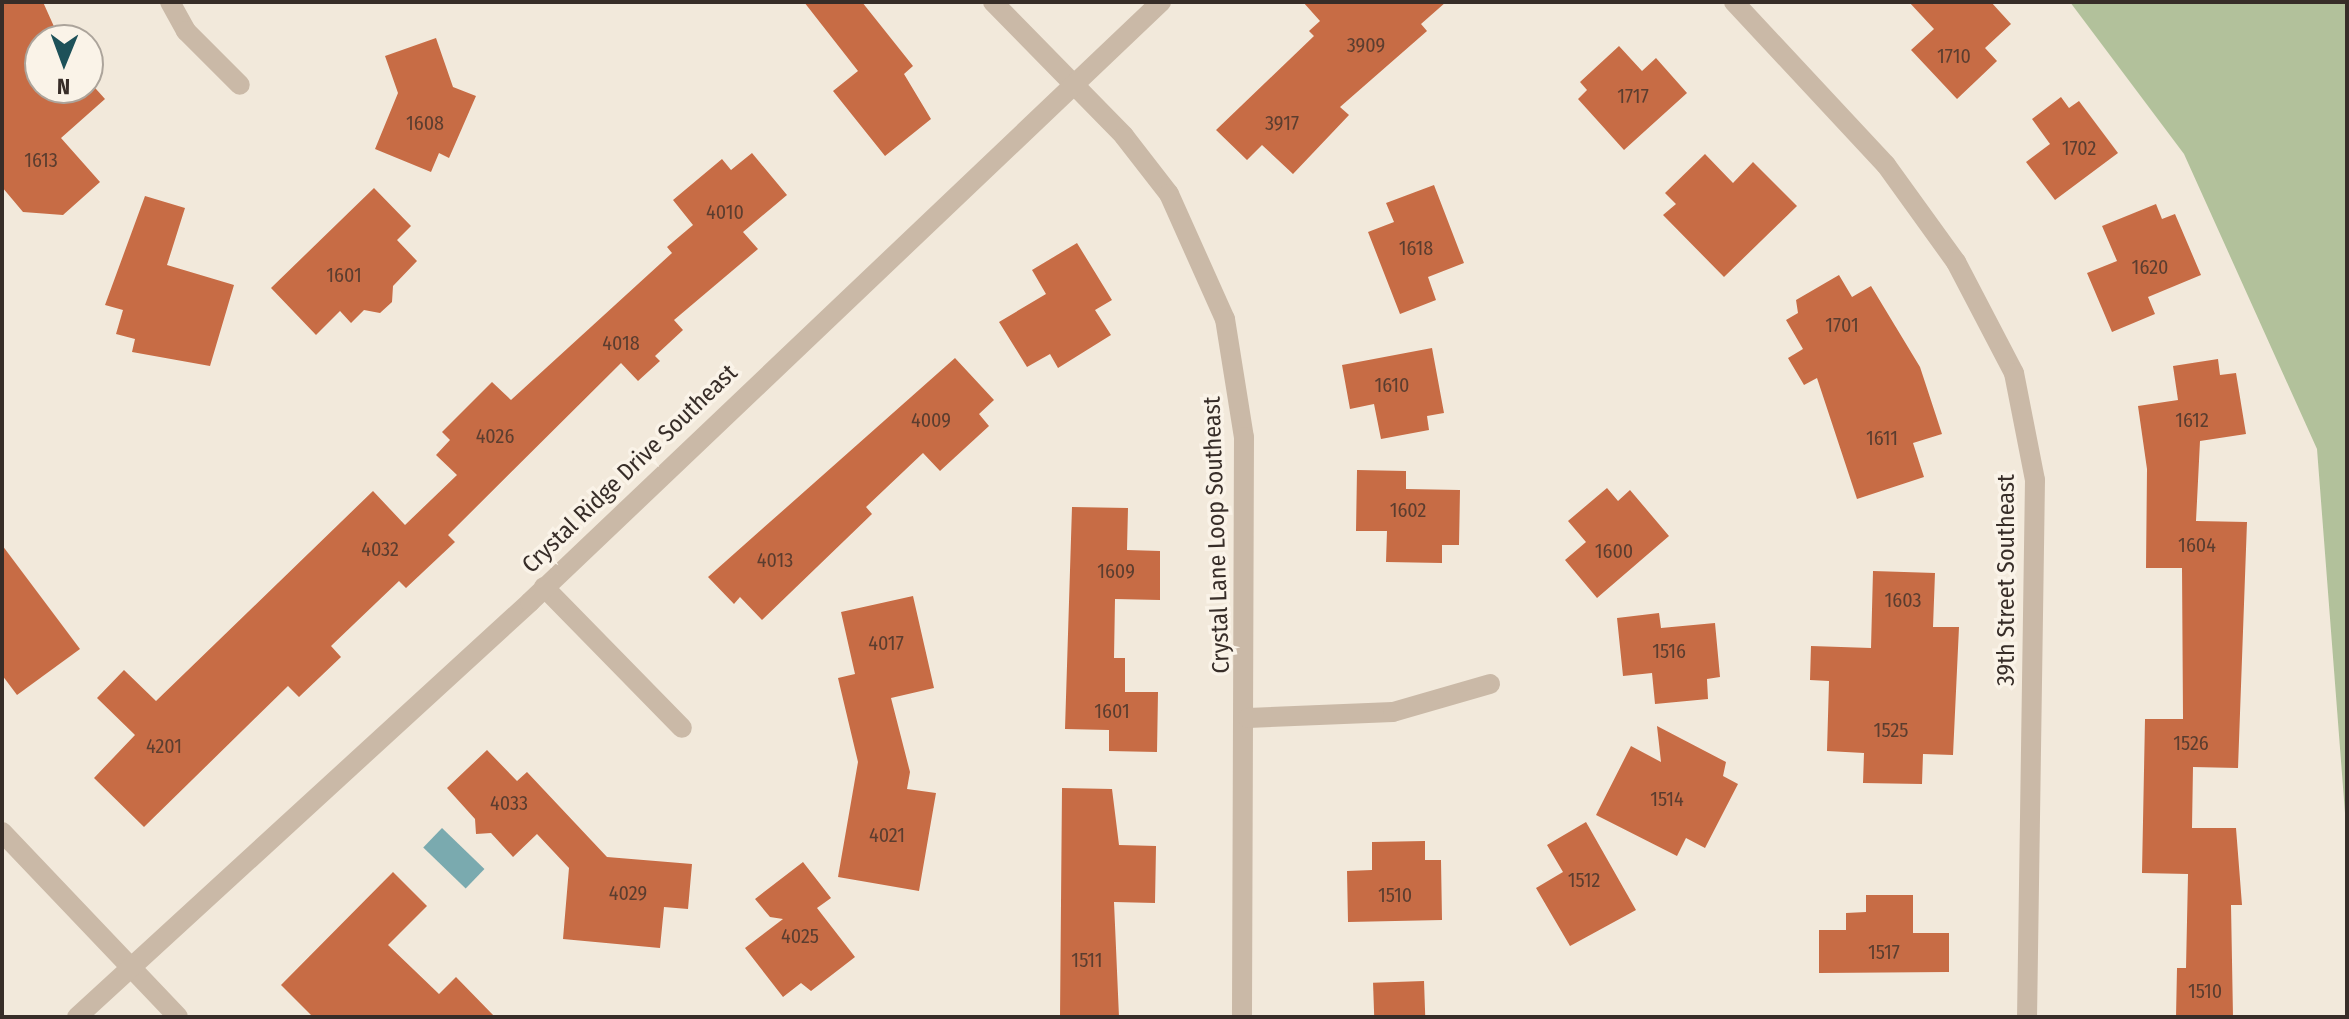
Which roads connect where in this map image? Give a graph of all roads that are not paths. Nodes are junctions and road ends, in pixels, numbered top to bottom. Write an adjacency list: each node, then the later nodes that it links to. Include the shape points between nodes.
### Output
1 (170, 2): 5 (street, via 186,31)
2 (993, 2): 6 (street, Crystal Lane Loop Southeast)
3 (1161, 2): 6 (street, Crystal Ridge Drive Southeast)
4 (1734, 2): 16 (street, 39th Street Southeast, via 1886,165 1956,262 2014,373 2035,480)
5 (240, 85)
6 (1072, 85): 7 (street, Crystal Ridge Drive Southeast); 9 (street, Crystal Lane Loop Southeast, via 1169,194 1225,319 1244,437)
7 (544, 587): 10 (street); 12 (street, Crystal Ridge Drive Southeast)
8 (1490, 684): 9 (street, via 1393,712)
9 (1248, 718): 15 (street, Crystal Lane Loop Southeast)
10 (682, 728)
11 (2, 832): 12 (street)
12 (130, 968): 13 (street, Crystal Ridge Drive Southeast); 14 (street)
13 (77, 1017)
14 (178, 1017)
15 (1242, 1017)
16 (2027, 1017)

